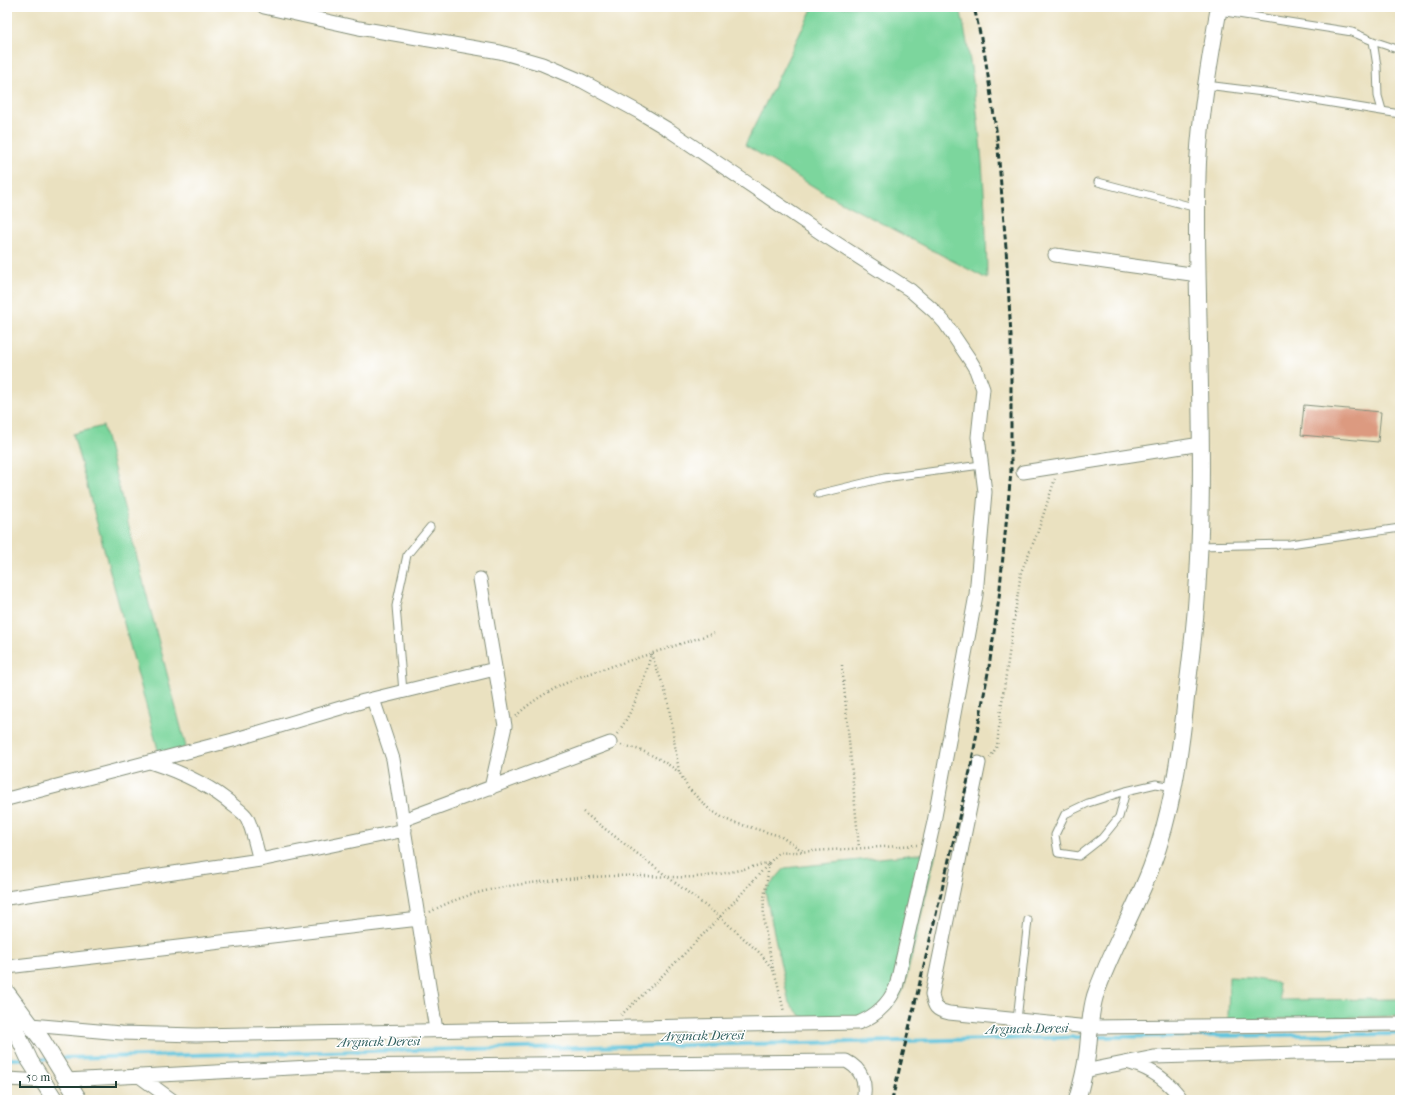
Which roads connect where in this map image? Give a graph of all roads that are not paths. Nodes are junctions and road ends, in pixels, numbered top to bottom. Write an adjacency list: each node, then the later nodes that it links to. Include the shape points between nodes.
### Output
1 (264, 7): 13 (street, via 359,28 478,48 521,58 582,81 669,130 910,290 934,311 970,360 980,380 982,389 978,437)
2 (1219, 9): 3 (lane, via 1352,32); 5 (street)
3 (1373, 41): 4 (lane); 6 (lane, via 1378,96)
4 (1400, 50)
5 (1206, 85): 6 (lane); 9 (street)
6 (1382, 110): 7 (lane)
7 (1400, 114)
8 (1098, 182): 9 (lane)
9 (1197, 208): 11 (street)
10 (1055, 255): 11 (street)
11 (1198, 275): 12 (street)
12 (1201, 444): 14 (street); 18 (street)
13 (981, 465): 15 (lane, via 884,478); 41 (street, via 985,492 976,595 930,844 896,987 888,1003 874,1015 858,1023)
14 (1023, 472)
15 (818, 494)
16 (430, 527): 21 (lane, via 406,554 396,606)
17 (1400, 528): 18 (lane, via 1290,544)
18 (1200, 546): 26 (street, via 1183,730)
19 (480, 579): 20 (street)
20 (495, 669): 21 (street); 27 (street, via 505,726)
21 (403, 692): 22 (street)
22 (373, 699): 24 (street); 30 (street, via 393,759)
23 (610, 743): 27 (street)
24 (150, 762): 29 (street); 31 (street, via 202,782 227,799 247,818)
25 (979, 763): 38 (street, via 932,994 939,1011)
26 (1174, 787): 28 (lane, via 1156,784); 42 (street, via 1151,868 1092,1005)
27 (491, 788): 30 (street)
28 (1126, 791): 28 (lane, via 1088,803 1065,814 1055,835 1058,853 1078,856 1102,838 1119,817)
29 (7, 799)
30 (404, 825): 31 (street); 33 (street)
31 (260, 860): 32 (street)
32 (7, 898)
33 (419, 919): 35 (street); 41 (street)
34 (1028, 920): 38 (lane)
35 (7, 967)
36 (7, 993): 40 (street)
37 (7, 1012): 49 (street, via 30,1061)
38 (1016, 1020): 42 (street)
39 (1400, 1024): 42 (street)
40 (31, 1025): 41 (street, via 158,1034); 48 (street)
41 (436, 1030)
42 (1089, 1030): 45 (street)
43 (1400, 1052): 44 (street, via 1154,1057)
44 (1127, 1062): 45 (street); 55 (street, via 1160,1076)
45 (1086, 1064): 54 (street)
46 (139, 1076): 48 (street); 52 (street); 53 (street, via 329,1066 846,1061 856,1067 862,1076 865,1088)
47 (7, 1079): 49 (street)
48 (66, 1080): 51 (street)
49 (43, 1081): 50 (street)
50 (55, 1100)
51 (79, 1100)
52 (172, 1100)
53 (863, 1100)
54 (1077, 1100)
55 (1182, 1100)

